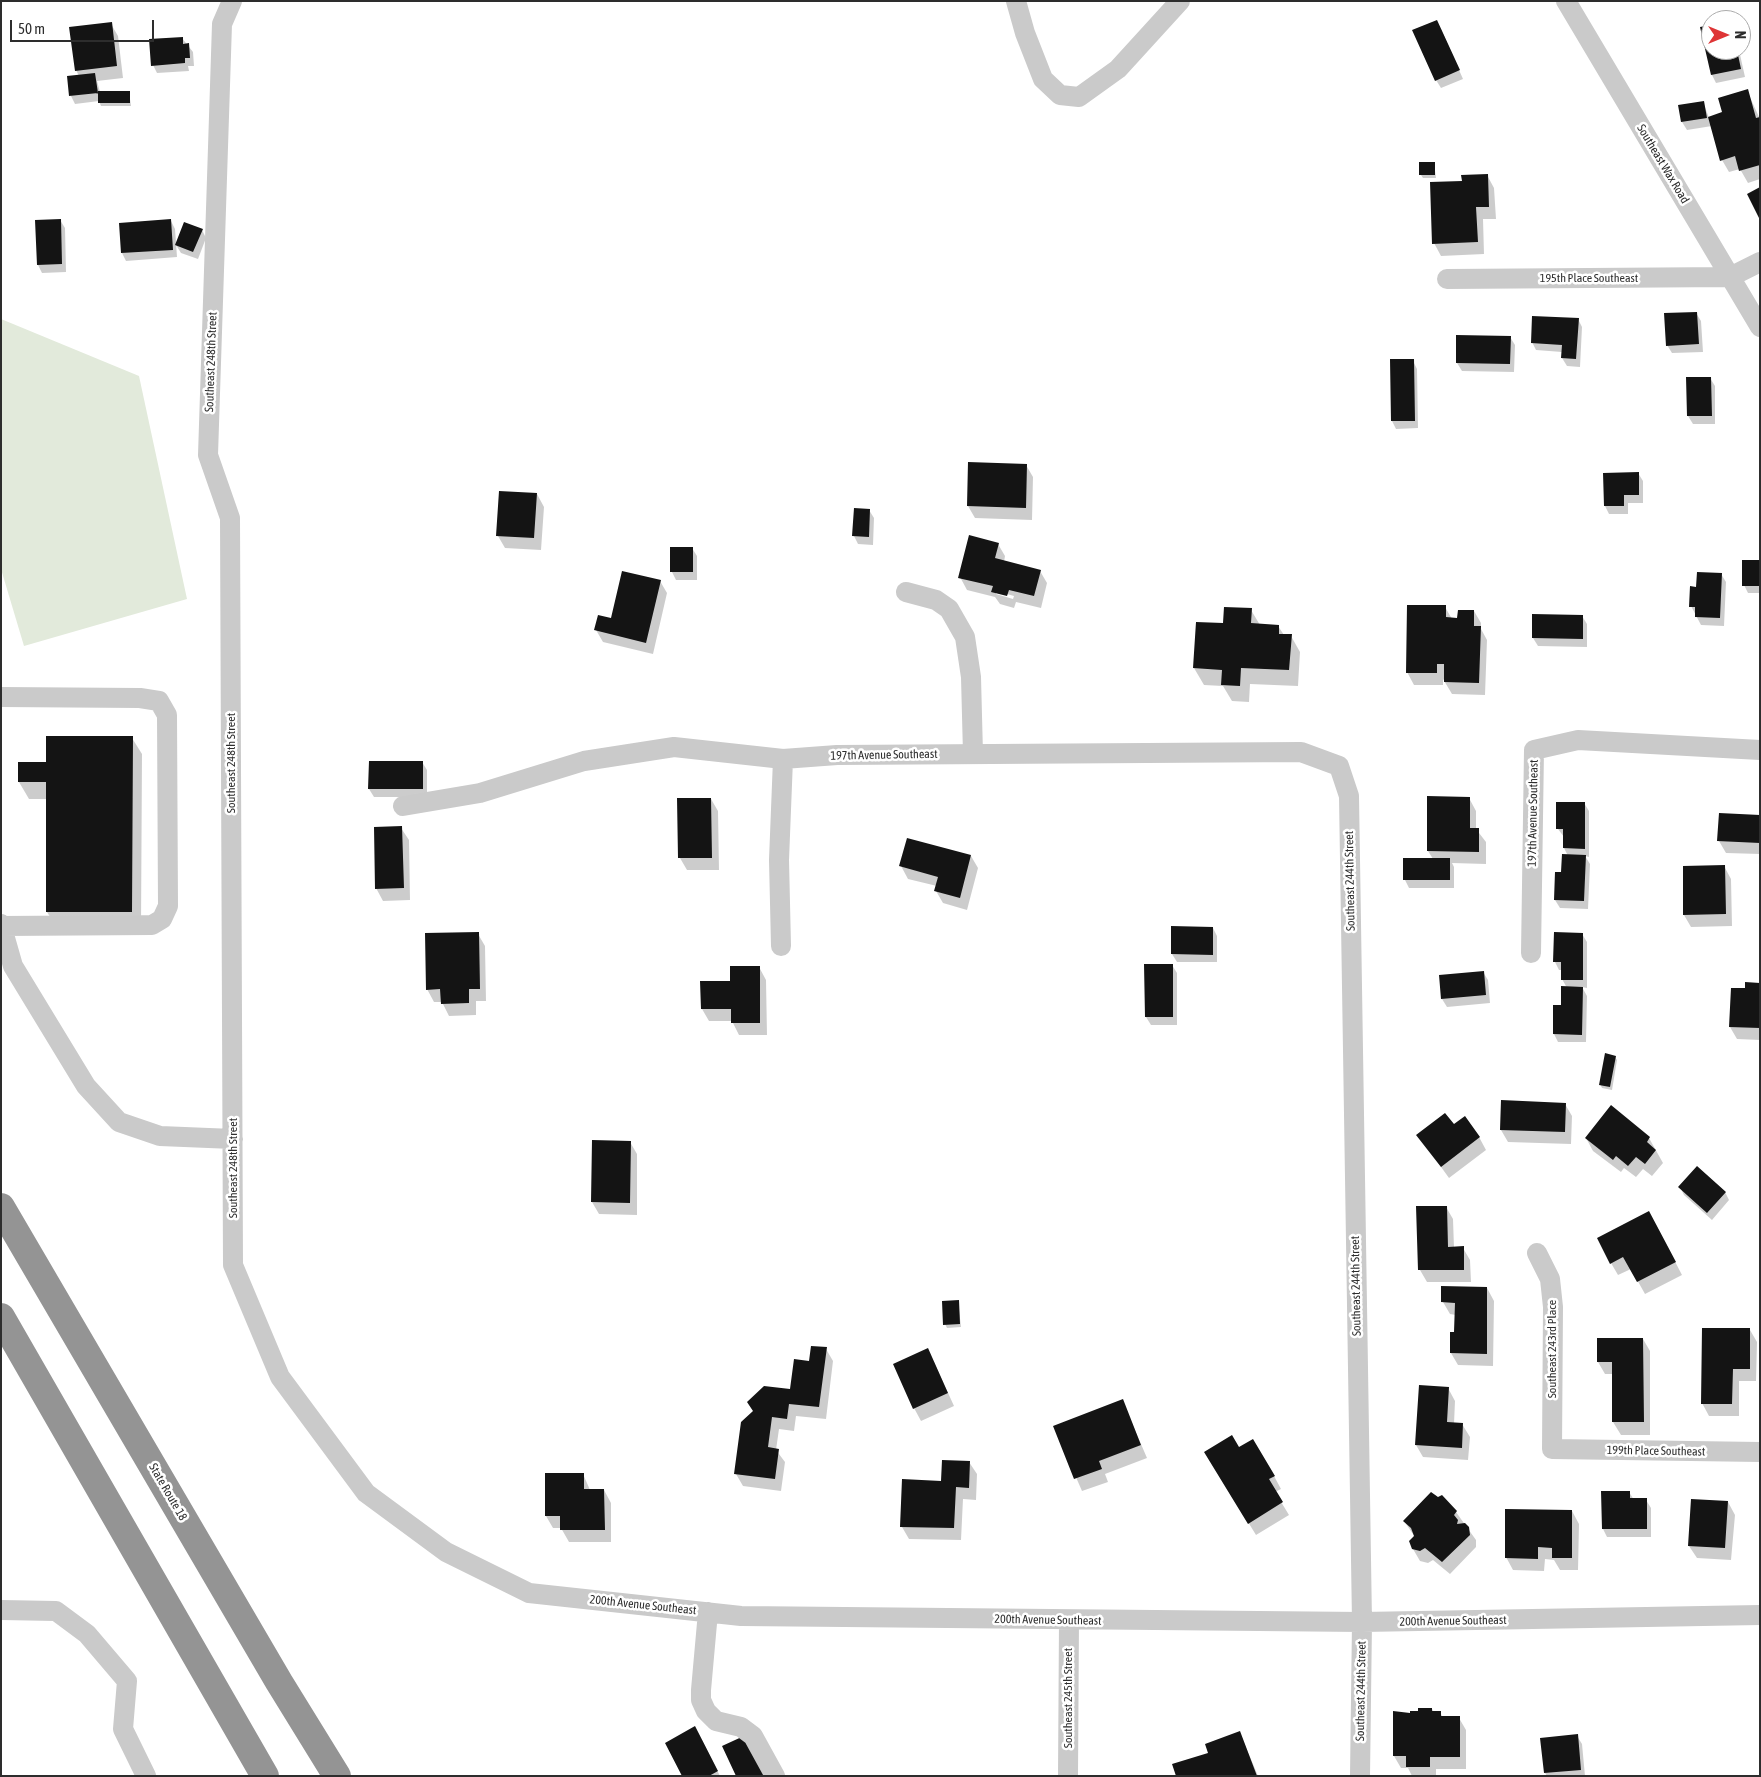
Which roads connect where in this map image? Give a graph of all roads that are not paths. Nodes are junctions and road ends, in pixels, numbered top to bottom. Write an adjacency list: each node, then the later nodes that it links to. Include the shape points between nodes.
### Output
1 (232, 1): 19 (street, Southeast 248th Street, via 222,24 208,455 230,518)
2 (1016, 1): 3 (street, via 1043,79 1060,95 1079,97 1118,69)
3 (1180, 1)
4 (1566, 1): 6 (street, Southeast Wax Road)
5 (1760, 262): 6 (street)
6 (1730, 277): 7 (street, 195th Place Southeast); 8 (street, Southeast Wax Road)
7 (1447, 279)
8 (1760, 327)
9 (906, 592): 12 (street, via 936,600 949,609 960,624 971,677)
10 (1, 698): 16 (street, via 140,698 159,701 167,715 168,906 162,919 152,925)
11 (1760, 750): 18 (street, 197th Avenue Southeast, via 1578,740 1534,750)
12 (973, 754): 13 (street, 197th Avenue Southeast, via 837,755); 14 (street, 197th Avenue Southeast, via 1302,752 1339,766)
13 (783, 760): 15 (street, 197th Avenue Southeast, via 674,747 648,750 584,761 480,793); 17 (street, via 779,860)
14 (1348, 796): 30 (street, Southeast 244th Street)
15 (403, 806)
16 (2, 925): 19 (street, via 13,966 86,1086 119,1122 160,1136)
17 (781, 946)
18 (1531, 953)
19 (233, 1139): 25 (street, Southeast 248th Street, via 233,1264 280,1377)
20 (1, 1207): 33 (highway, State Route 18)
21 (1537, 1253): 23 (street, Southeast 243rd Place, via 1550,1279 1553,1307)
22 (1, 1317): 32 (highway)
23 (1552, 1449): 24 (street, 199th Place Southeast)
24 (1760, 1452)
25 (366, 1493): 27 (street, 200th Avenue Southeast, via 446,1552 529,1593)
26 (1, 1610): 31 (street, via 56,1611 87,1634 127,1681 123,1729)
27 (708, 1612): 29 (street, 200th Avenue Southeast, via 742,1616); 34 (street, via 701,1700 716,1721 742,1727 753,1736)
28 (1760, 1615): 30 (street, 200th Avenue Southeast)
29 (1069, 1620): 30 (street, 200th Avenue Southeast); 35 (street, Southeast 245th Street)
30 (1362, 1622): 36 (street, Southeast 244th Street)
31 (146, 1776)
32 (264, 1776)
33 (337, 1776)
34 (775, 1776)
35 (1068, 1776)
36 (1360, 1776)

